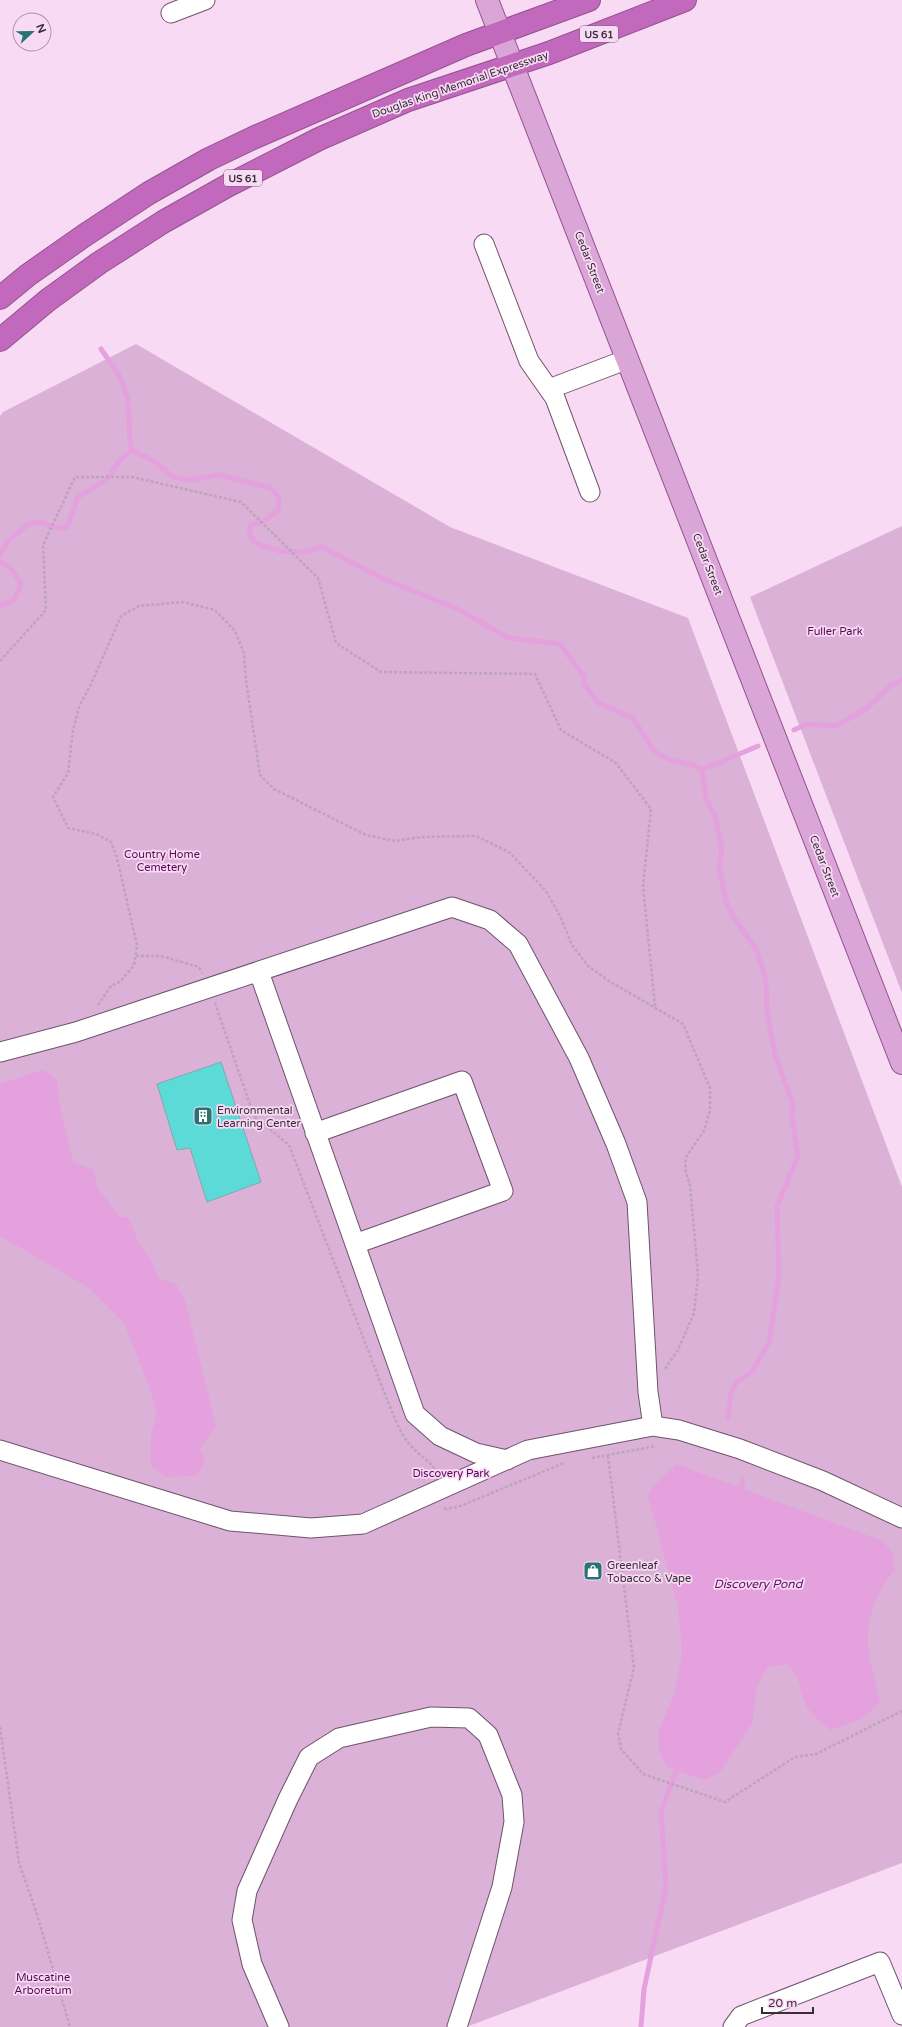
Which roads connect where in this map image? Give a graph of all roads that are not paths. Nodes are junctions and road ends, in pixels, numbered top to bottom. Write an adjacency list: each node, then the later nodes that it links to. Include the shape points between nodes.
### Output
1 (205, 0): 5 (lane)
2 (486, 0): 6 (main road, Cedar Street)
3 (589, 0): 6 (highway, US 61)
4 (685, 0): 7 (highway, Douglas King Memorial Expressway / US 61, via 549,53)
5 (171, 13)
6 (499, 34): 7 (main road, Cedar Street); 9 (highway, US 61, via 466,45 209,159 149,193 84,235)
7 (511, 65): 10 (highway, Douglas King Memorial Expressway / US 61, via 372,115 227,186 163,222 99,263 48,300); 11 (main road, Cedar Street)
8 (484, 244): 12 (lane, via 529,362)
9 (0, 298)
10 (0, 340)
11 (628, 359): 12 (lane); 16 (main road, Cedar Street)
12 (548, 389): 13 (lane, via 554,398)
13 (590, 492)
14 (258, 972): 15 (lane, via 76,1032); 17 (lane); 19 (lane, via 452,907 490,920 518,944 579,1058 616,1144 637,1202 648,1392)
15 (0, 1052)
16 (902, 1063)
17 (315, 1133): 18 (lane); 18 (lane, via 462,1081 503,1191)
18 (355, 1244): 21 (lane, via 415,1414 440,1436 476,1453)
19 (653, 1426): 21 (lane, via 528,1450); 22 (lane, via 679,1430 740,1449 823,1481)
20 (0, 1450): 21 (lane, via 230,1521 310,1528 363,1524)
21 (507, 1460)
22 (902, 1518)
23 (902, 2015): 26 (lane, via 880,1962 741,2016)
24 (279, 2027): 25 (lane, via 252,1964 242,1920 247,1891 309,1757 339,1738 431,1718 469,1718 488,1735 512,1795 514,1822 502,1887)
25 (457, 2027)
26 (733, 2027)

